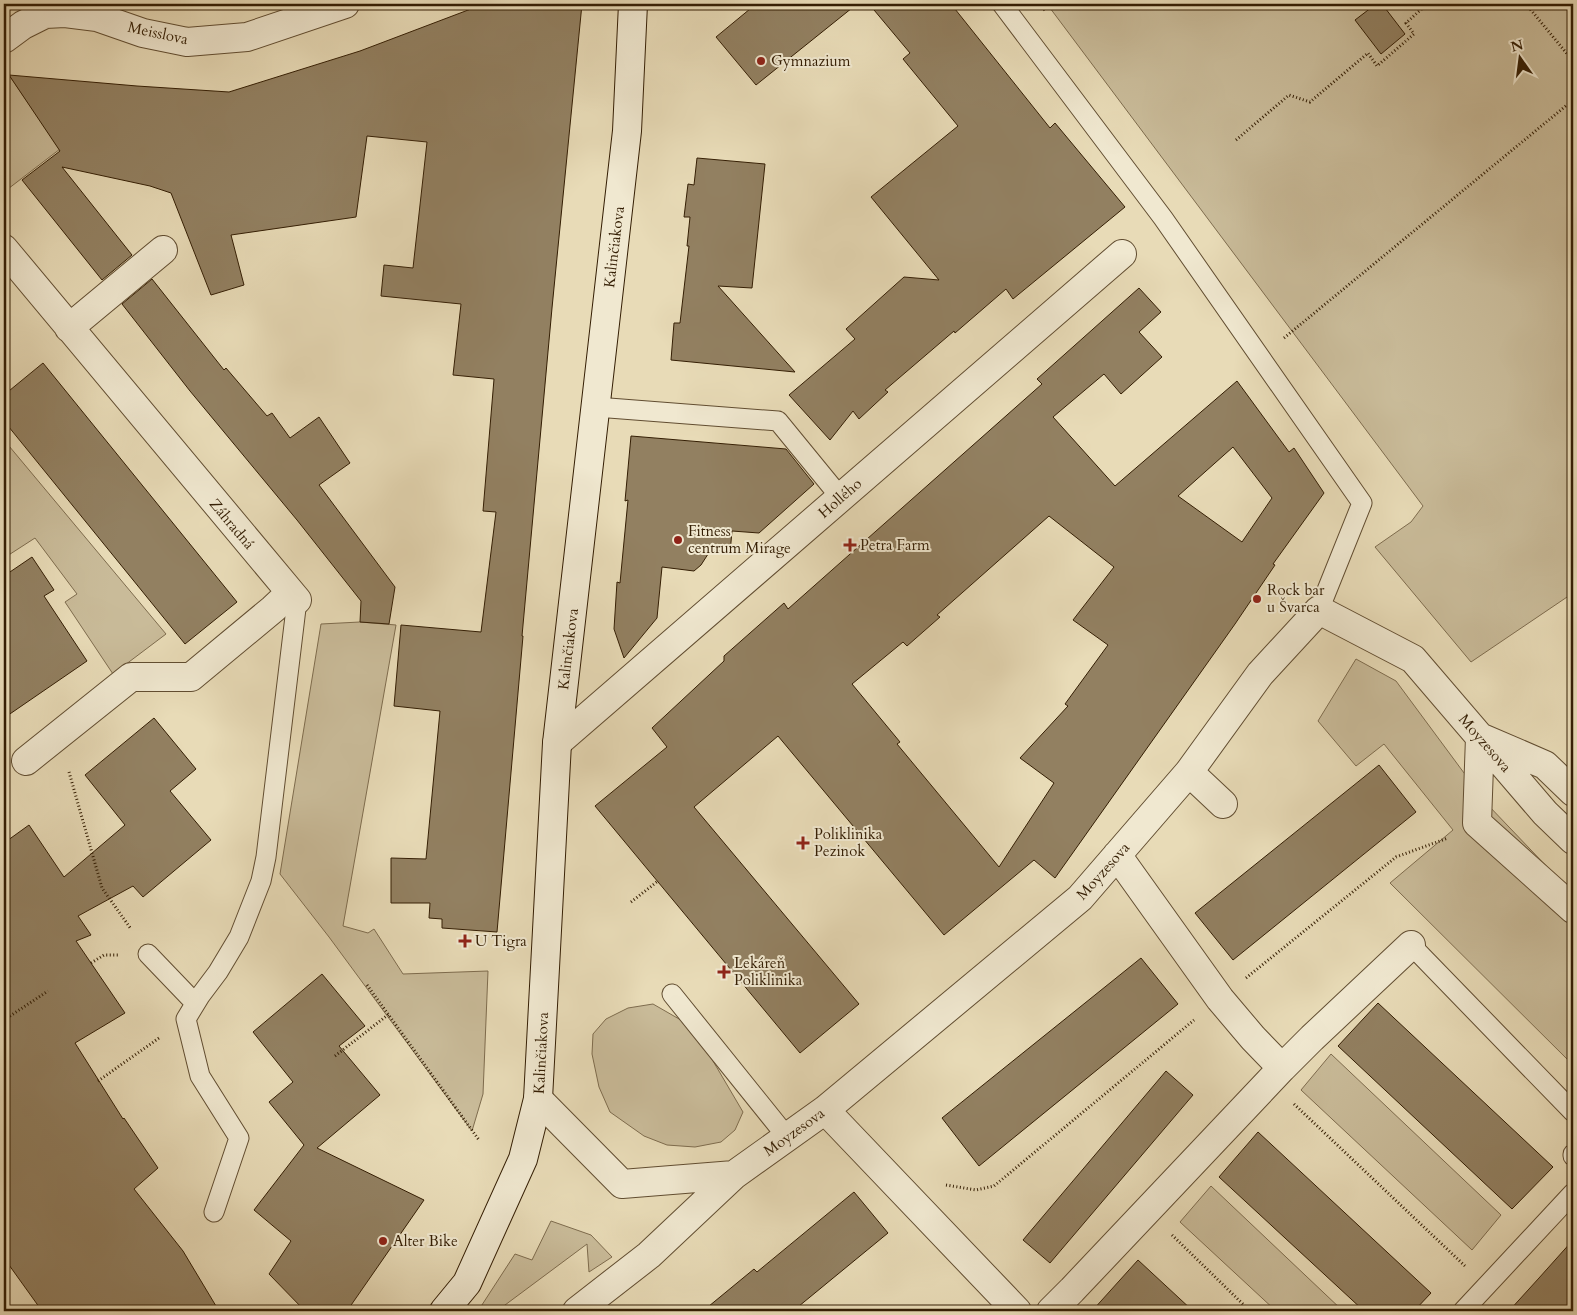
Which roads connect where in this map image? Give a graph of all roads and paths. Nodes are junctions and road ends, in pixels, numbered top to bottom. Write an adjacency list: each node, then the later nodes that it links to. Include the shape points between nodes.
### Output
1 (345, 4): 6 (street, Meisslova, via 247,37 187,42 143,33)
2 (632, 4): 16 (street, Kalinčiakova, via 627,131)
3 (1002, 4): 19 (lane, via 1163,218 1362,503)
4 (1427, 4): 10 (path, via 1406,22 1414,34 1377,66 1368,53 1310,102 1289,95)
5 (1526, 4): 8 (path)
6 (64, 8): 7 (street, Meisslova, via 22,25)
7 (4, 39)
8 (1573, 61)
9 (1573, 100): 15 (path)
10 (1236, 140)
11 (4, 249): 14 (street, Záhradná)
12 (163, 250): 14 (street)
13 (1122, 254): 17 (street, Hollého)
14 (69, 328): 18 (street, Záhradná)
15 (1278, 342)
16 (596, 407): 17 (lane, via 778,421); 22 (street, Kalinčiakova)
17 (841, 498): 22 (street, Hollého)
18 (293, 596): 20 (street, via 190,677 131,676); 39 (lane, via 261,881 239,937)
19 (1319, 610): 21 (street, Moyzesova, via 1412,660); 24 (street, Moyzesova, via 1260,674)
20 (59, 734): 23 (street); 34 (path, via 102,888)
21 (1480, 737): 25 (street, via 1545,765); 28 (street, Moyzesova); 32 (street, via 1477,824)
22 (557, 743): 45 (street, Kalinčiakova)
23 (26, 761)
24 (1189, 772): 26 (street); 29 (street, Moyzesova)
25 (1573, 792)
26 (1223, 804)
27 (1450, 838): 38 (path, via 1396,857)
28 (1573, 840)
29 (1117, 855): 38 (street); 46 (street, Moyzesova, via 1080,898)
30 (658, 881): 31 (path)
31 (632, 902)
32 (1573, 909)
33 (1411, 946): 43 (street); 47 (lane)
34 (148, 954): 39 (lane)
35 (367, 985): 40 (path)
36 (48, 991): 41 (path)
37 (672, 994): 48 (lane)
38 (1220, 999): 43 (street, via 1254,1038); 51 (path)
39 (191, 1011): 44 (path); 54 (lane, via 200,1076 238,1138)
40 (388, 1014): 42 (path); 49 (path)
41 (4, 1020)
42 (335, 1056)
43 (1276, 1074): 53 (street); 55 (path)
44 (98, 1081)
45 (538, 1099): 50 (street, via 622,1184); 56 (street, Kalinčiakova, via 523,1159 467,1283)
46 (825, 1110): 48 (street, Moyzesova); 58 (street)
47 (1573, 1112)
48 (787, 1137): 50 (street, Moyzesova)
49 (479, 1140)
50 (734, 1175): 57 (street, Moyzesova, via 648,1255)
51 (994, 1186)
52 (1573, 1193): 55 (lane)
53 (1147, 1210): 59 (street); 60 (path)
54 (214, 1212)
55 (1487, 1286): 61 (lane)
56 (444, 1311)
57 (577, 1311)
58 (1017, 1311)
59 (1050, 1311)
60 (1250, 1311)
61 (1464, 1311)

